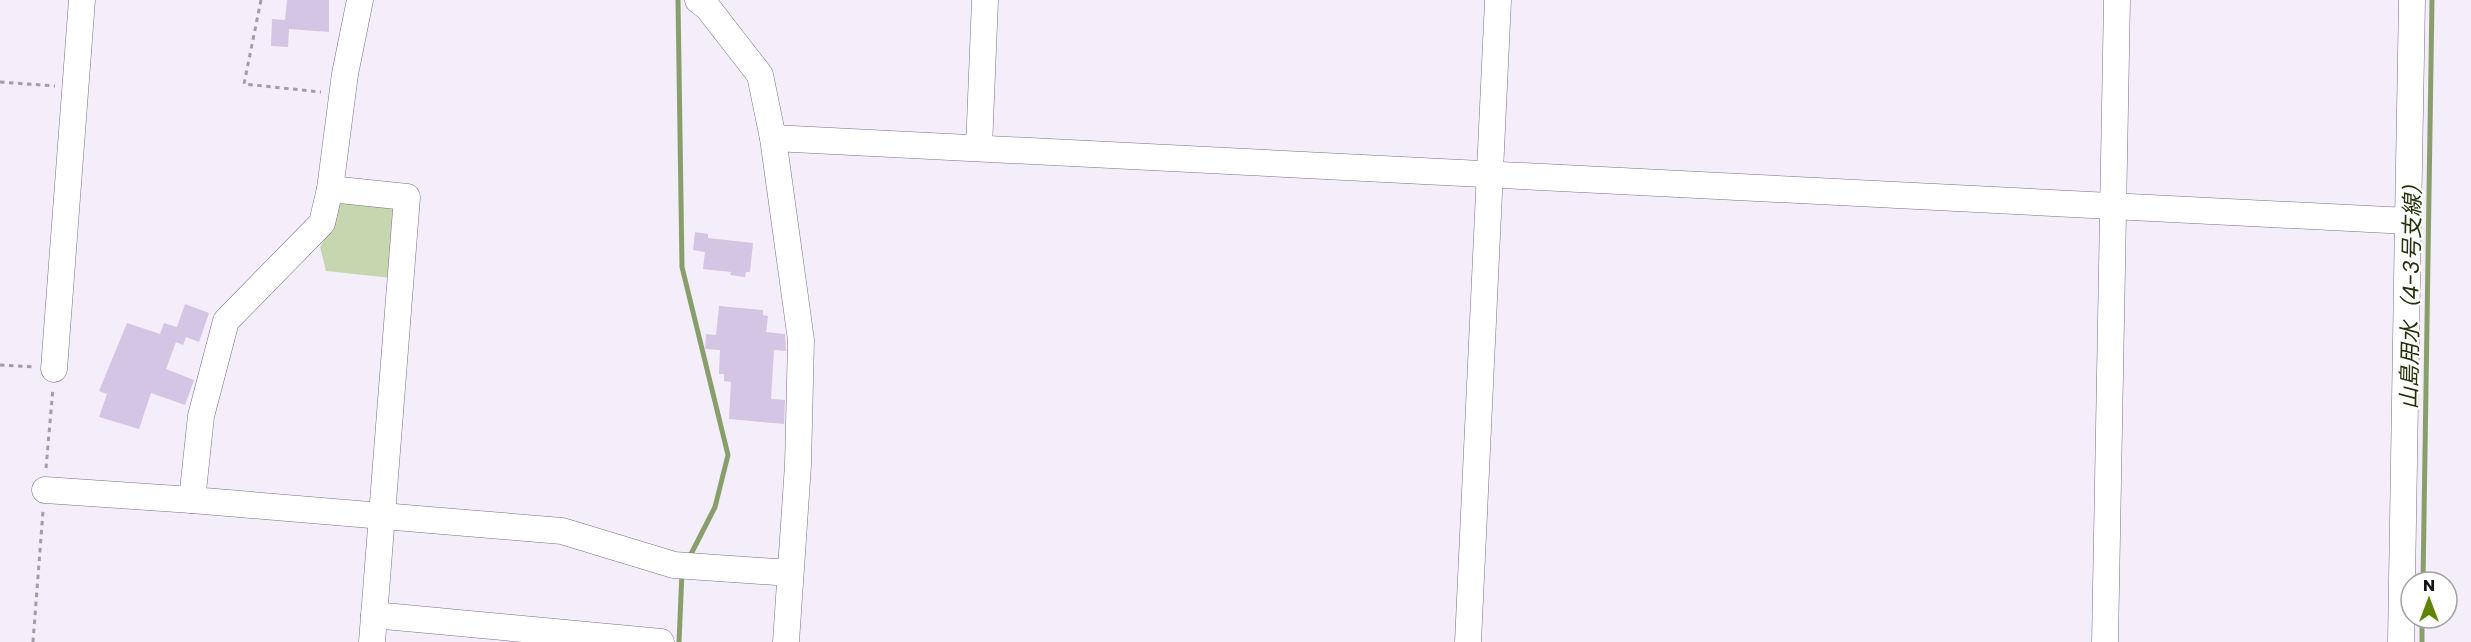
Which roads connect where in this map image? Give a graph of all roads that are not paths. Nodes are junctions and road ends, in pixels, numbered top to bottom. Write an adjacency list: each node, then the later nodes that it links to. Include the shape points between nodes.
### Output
1 (82, 0): 14 (street)
2 (360, 0): 11 (street, via 342,94)
3 (698, 0): 8 (street, via 760,75)
4 (985, 0): 9 (street)
5 (1498, 0): 10 (street)
6 (2117, 0): 12 (street)
7 (2412, 0): 13 (street)
8 (773, 138): 9 (street); 18 (street, via 801,340)
9 (979, 148): 10 (street)
10 (1489, 175): 12 (street); 23 (street)
11 (330, 189): 16 (street, via 322,224 226,321 201,416); 17 (street, via 407,197)
12 (2113, 206): 13 (street); 24 (street)
13 (2408, 221): 25 (street)
14 (54, 369)
15 (45, 490): 16 (street)
16 (192, 500): 17 (street)
17 (383, 515): 18 (street, via 562,531 684,566); 19 (street)
18 (790, 573): 22 (street)
19 (374, 615): 20 (street); 21 (street)
20 (372, 642)
21 (661, 642)
22 (786, 642)
23 (1468, 642)
24 (2105, 642)
25 (2401, 642)

